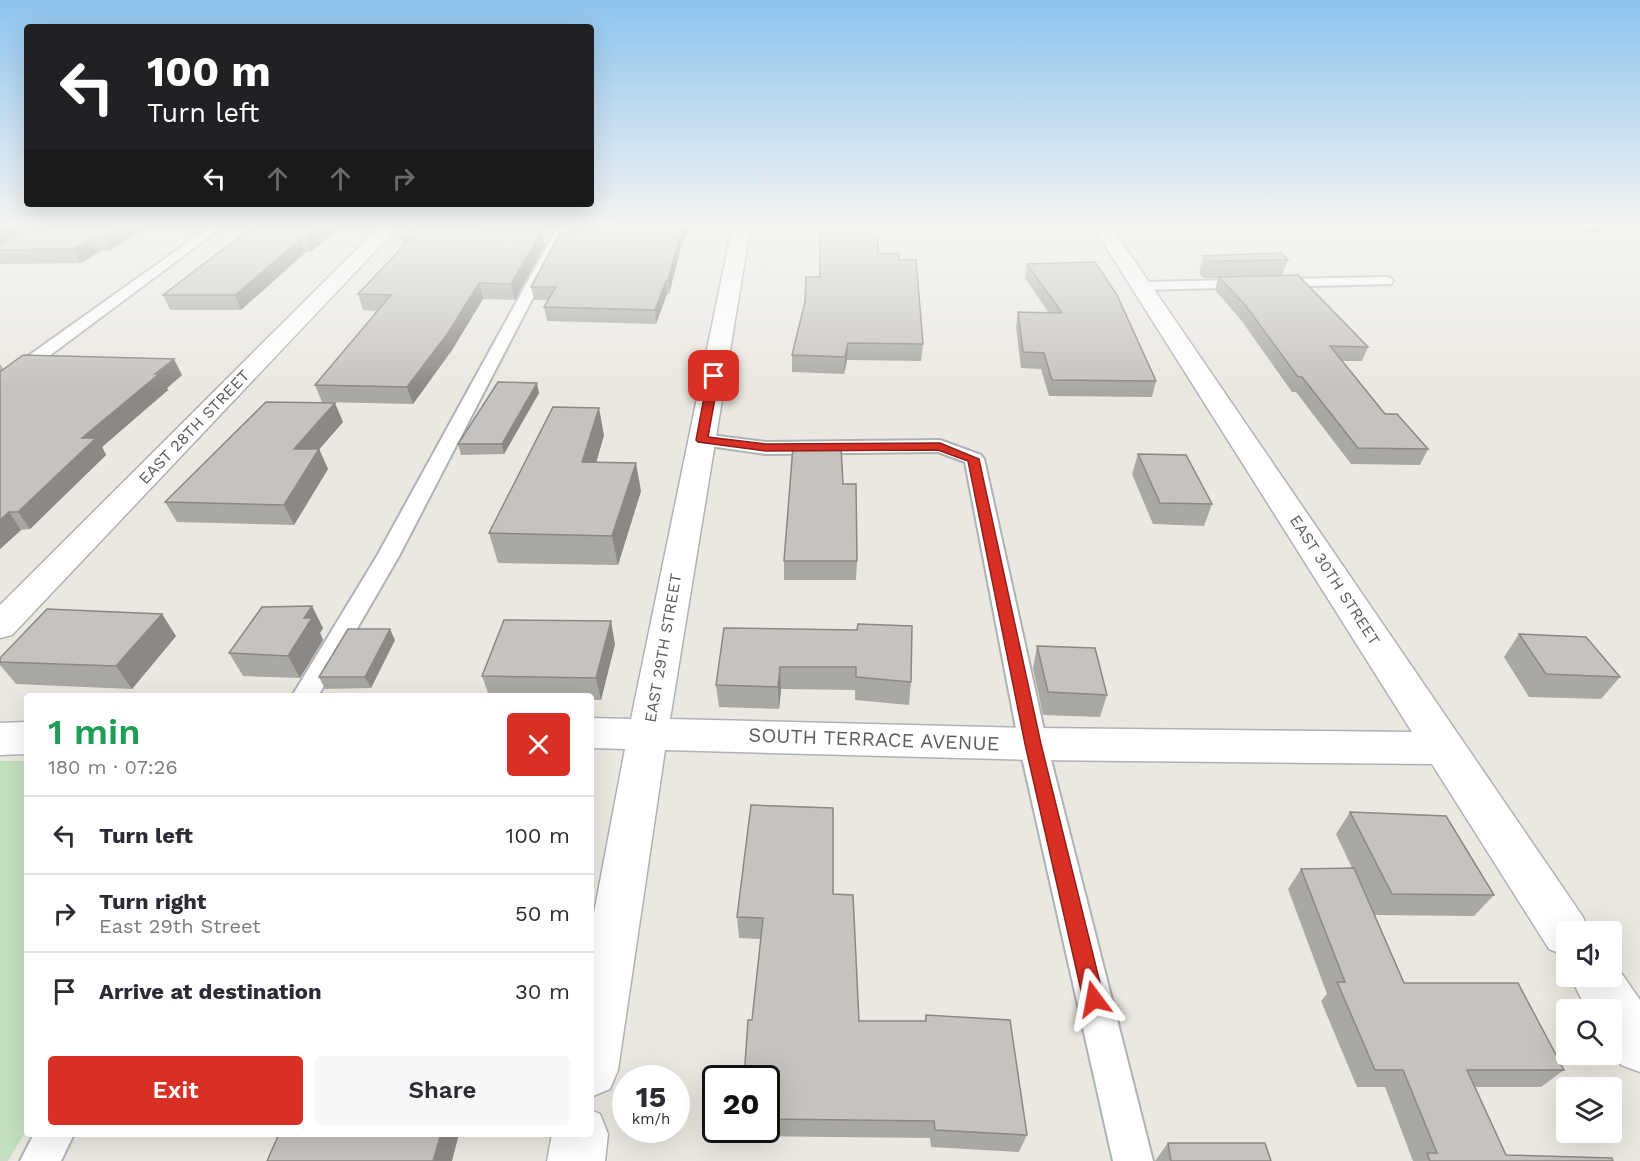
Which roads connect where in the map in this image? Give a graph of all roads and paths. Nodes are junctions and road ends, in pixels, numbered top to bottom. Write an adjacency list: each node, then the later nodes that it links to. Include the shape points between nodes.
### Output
1 (140, 282): 8 (lane)
2 (335, 282): 10 (street, EAST 28TH STREET)
3 (534, 282): 11 (lane, via 388,556)
4 (731, 282): 9 (street, EAST 29TH STREET)
5 (1140, 282): 7 (street, EAST 30TH STREET)
6 (1314, 282): 7 (lane)
7 (1142, 285): 17 (street, EAST 30TH STREET)
8 (0, 384)
9 (702, 440): 13 (street, EAST 29TH STREET); 16 (lane, via 766,447 940,446 974,459)
10 (0, 626)
11 (307, 693)
12 (594, 733): 13 (street, SOUTH TERRACE AVENUE)
13 (648, 733): 16 (street, SOUTH TERRACE AVENUE); 21 (street, EAST 29TH STREET)
14 (24, 738): 15 (street)
15 (0, 739)
16 (1033, 744): 17 (street, SOUTH TERRACE AVENUE); 26 (lane)
17 (1445, 748): 18 (street, EAST 30TH STREET)
18 (1558, 921)
19 (1602, 987): 20 (street)
20 (1640, 1046)
21 (594, 1052)
22 (53, 1137): 24 (lane)
23 (580, 1137): 25 (street)
24 (40, 1161)
25 (576, 1161)
26 (1133, 1161)

